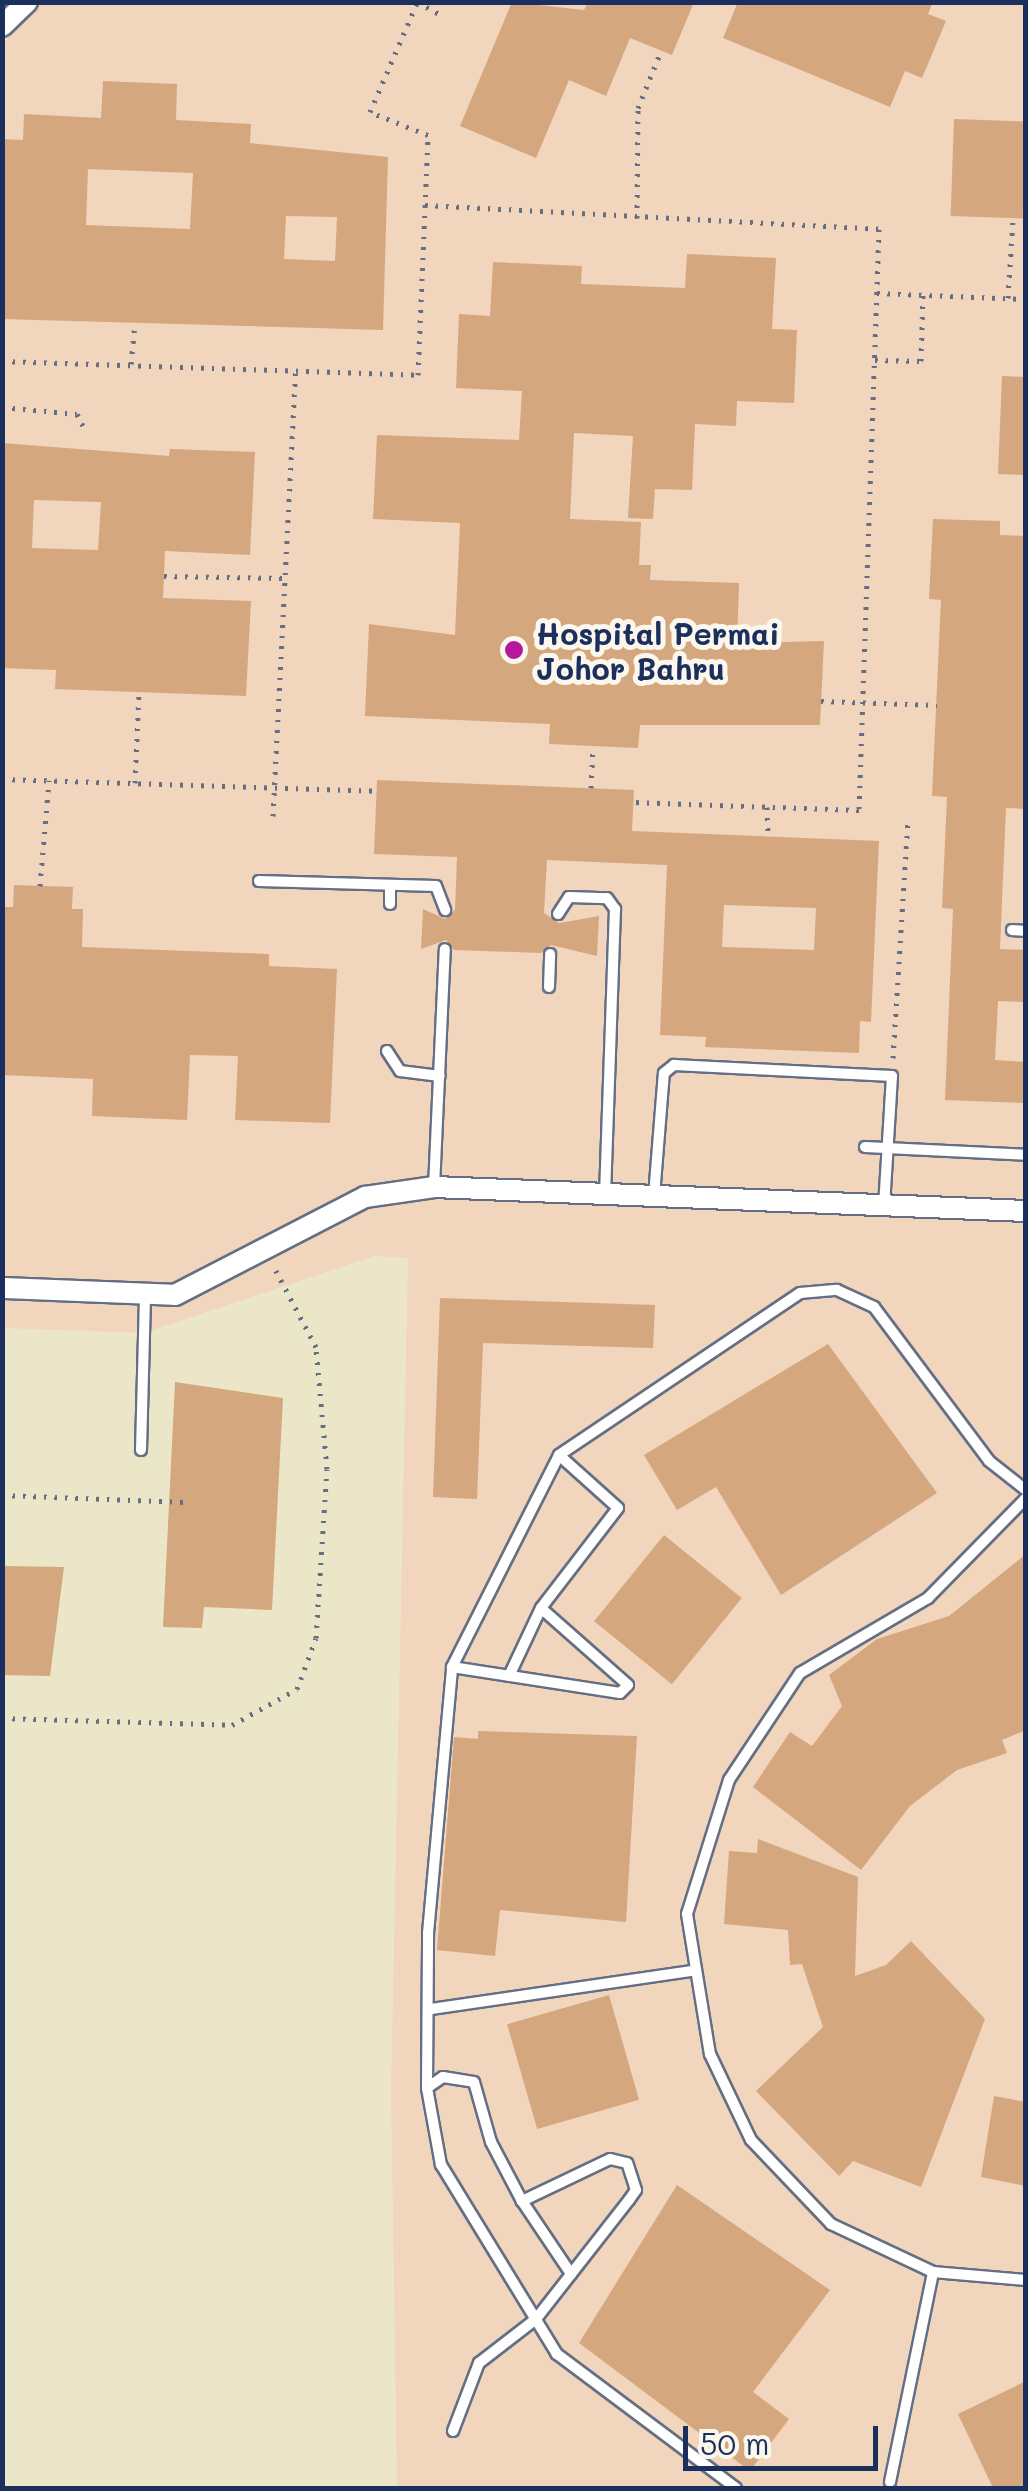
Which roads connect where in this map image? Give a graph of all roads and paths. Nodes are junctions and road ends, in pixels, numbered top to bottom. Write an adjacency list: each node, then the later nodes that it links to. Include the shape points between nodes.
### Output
1 (27, 2): 4 (street)
2 (417, 3): 3 (path); 6 (path, via 370,112 428,135)
3 (440, 14)
4 (2, 26)
5 (661, 51): 7 (path, via 638,108)
6 (425, 206): 7 (path); 17 (path, via 418,375)
7 (637, 218): 9 (path, via 879,229)
8 (1012, 218): 11 (path)
9 (877, 293): 10 (path); 14 (path)
10 (924, 295): 11 (path); 14 (path, via 921,361)
11 (1008, 298): 12 (path)
12 (1026, 299)
13 (134, 324): 16 (path)
14 (874, 360): 24 (path)
15 (2, 361): 16 (path)
16 (132, 364): 17 (path)
17 (296, 368): 21 (path)
18 (2, 407): 19 (path, via 78,414)
19 (86, 432)
20 (164, 576): 21 (path)
21 (286, 578): 30 (path)
22 (139, 692): 29 (path)
23 (821, 701): 24 (path)
24 (862, 701): 25 (path); 34 (path, via 859,810)
25 (937, 706)
26 (593, 746): 31 (path)
27 (2, 778): 28 (path)
28 (50, 780): 29 (path); 40 (path)
29 (135, 783): 30 (path)
30 (275, 788): 32 (path); 35 (path)
31 (591, 788)
32 (376, 791)
33 (634, 802): 34 (path)
34 (767, 806): 37 (path)
35 (274, 816)
36 (908, 819): 51 (path)
37 (768, 837)
38 (258, 881): 39 (lane)
39 (390, 885): 41 (lane); 42 (lane, via 436,886)
40 (40, 886)
41 (390, 904)
42 (445, 910)
43 (558, 914): 58 (lane, via 569,897 607,898 615,909)
44 (1012, 930): 45 (lane)
45 (1026, 931)
46 (445, 950): 50 (lane)
47 (550, 954): 48 (lane)
48 (549, 987)
49 (388, 1051): 50 (lane, via 400,1071)
50 (440, 1076): 57 (lane)
51 (892, 1076): 52 (lane, via 674,1065 664,1073); 55 (lane)
52 (660, 1140): 53 (lane); 59 (lane)
53 (675, 1140)
54 (865, 1148): 55 (lane)
55 (887, 1148): 56 (lane); 60 (lane)
56 (1026, 1155)
57 (434, 1187): 58 (street); 62 (street, via 366,1197)
58 (605, 1196): 59 (street)
59 (654, 1197): 60 (street)
60 (884, 1208): 61 (street)
61 (1026, 1211)
62 (266, 1251): 64 (street, via 176,1295); 73 (path, via 316,1347 327,1470 316,1638 297,1689 232,1725)
63 (2, 1288): 64 (street)
64 (145, 1296): 65 (lane)
65 (141, 1450)
66 (559, 1454): 67 (lane, via 750,1322 800,1294 837,1290 894,1325 989,1460); 70 (lane, via 618,1508); 71 (lane)
67 (1026, 1494): 74 (lane, via 928,1598 800,1674 729,1780 687,1914)
68 (2, 1495): 69 (path)
69 (185, 1502)
70 (541, 1608): 72 (lane); 72 (lane, via 628,1685 620,1692)
71 (452, 1667): 72 (lane); 75 (lane, via 428,1932)
72 (509, 1676)
73 (2, 1718)
74 (692, 1972): 75 (lane); 78 (lane, via 710,2054 750,2140 831,2224)
75 (432, 2009): 76 (lane)
76 (426, 2088): 77 (lane, via 444,2077 474,2082 491,2142); 81 (lane, via 441,2164)
77 (522, 2201): 79 (lane); 79 (lane, via 610,2159 634,2167 636,2190)
78 (933, 2272): 80 (lane); 83 (lane)
79 (571, 2274): 81 (lane)
80 (1026, 2280)
81 (536, 2319): 82 (lane, via 479,2363); 84 (lane, via 557,2354)
82 (454, 2431)
83 (890, 2482)
84 (736, 2488)

